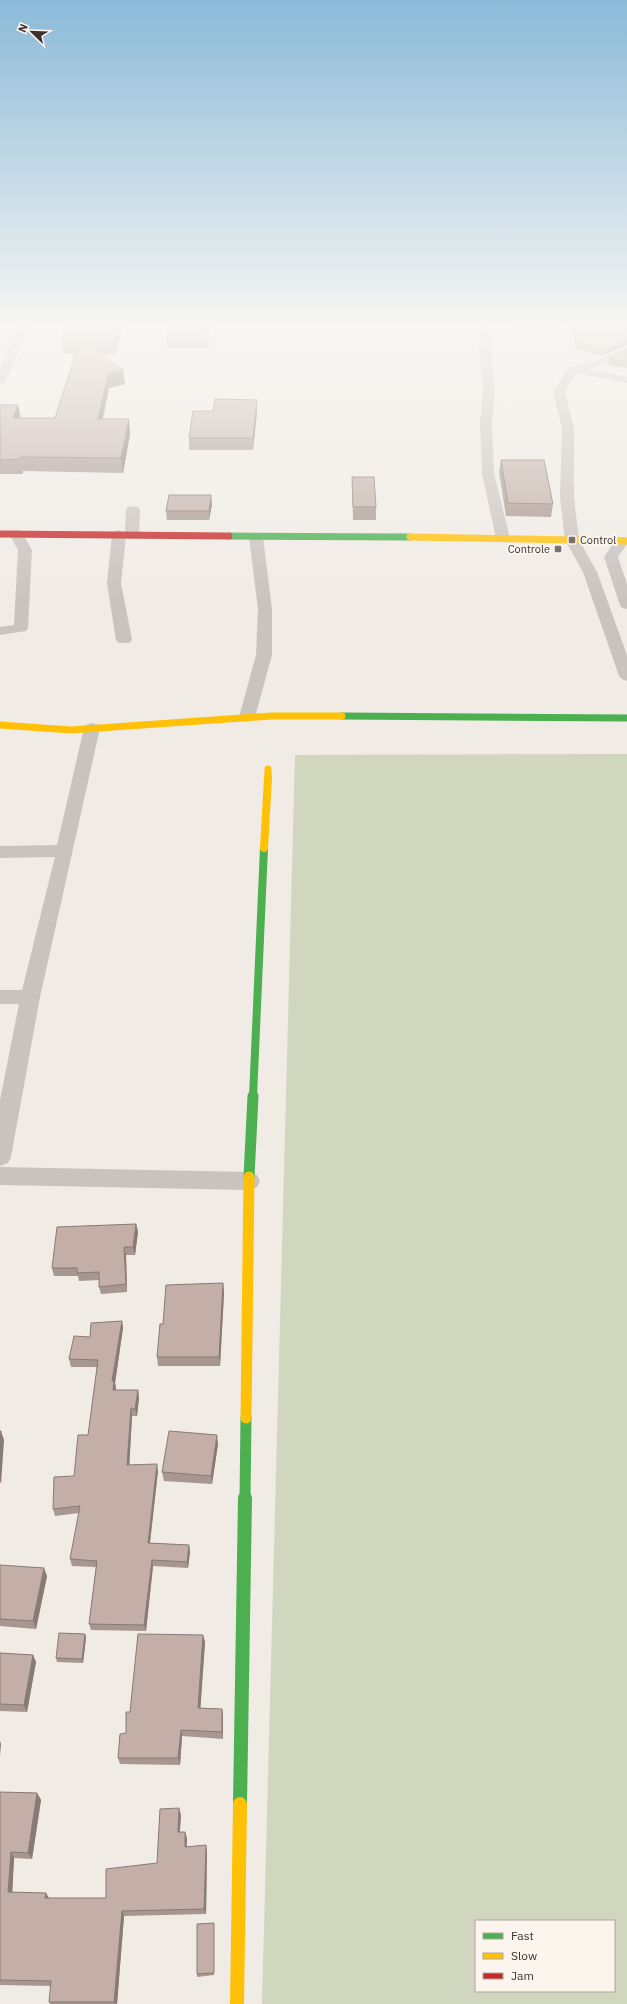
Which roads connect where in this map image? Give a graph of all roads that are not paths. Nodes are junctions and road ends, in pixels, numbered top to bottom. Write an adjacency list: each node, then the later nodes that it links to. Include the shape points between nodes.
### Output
1 (487, 417): 8 (street, via 488,473)
2 (565, 417): 9 (street, via 568,428 567,497)
3 (132, 510): 6 (street)
4 (0, 534): 5 (street)
5 (16, 534): 6 (street); 14 (street, via 24,550 21,628)
6 (125, 535): 7 (street); 15 (street, via 114,583)
7 (256, 536): 8 (street); 17 (street, via 265,609 264,655)
8 (503, 538): 9 (street)
9 (572, 540): 10 (street); 12 (street)
10 (625, 541): 11 (street, via 611,557)
11 (614, 570): 12 (street, via 595,567); 13 (street)
12 (590, 572): 16 (street)
13 (627, 605)
14 (0, 631)
15 (124, 640)
16 (627, 676)
17 (247, 717): 18 (street); 20 (street)
18 (627, 718)
19 (0, 725): 20 (street, via 48,730)
20 (92, 728): 23 (street)
21 (268, 769): 28 (street)
22 (0, 852): 23 (street)
23 (65, 852): 25 (street)
24 (0, 997): 25 (street)
25 (30, 998): 26 (street)
26 (0, 1157)
27 (0, 1176): 28 (street)
28 (249, 1181): 29 (street)
29 (237, 2004)

